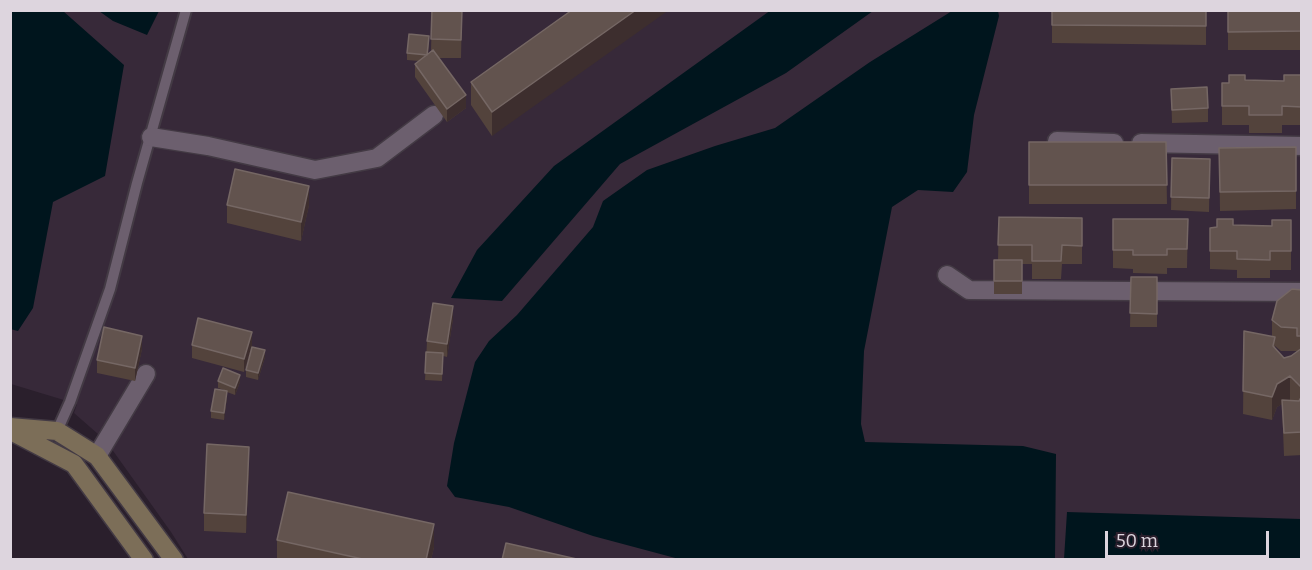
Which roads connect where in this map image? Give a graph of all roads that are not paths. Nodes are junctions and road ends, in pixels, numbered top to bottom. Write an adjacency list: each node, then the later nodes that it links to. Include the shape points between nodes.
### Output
1 (186, 10): 3 (lane)
2 (434, 115): 3 (street, via 377,158 315,170)
3 (151, 137): 10 (lane, via 110,289)
4 (1057, 141): 5 (street)
5 (1302, 146)
6 (947, 275): 7 (street, via 969,290)
7 (1302, 292)
8 (146, 374): 11 (street)
9 (10, 429): 10 (main road); 12 (main road, via 74,464)
10 (57, 431): 11 (main road)
11 (97, 456): 13 (main road)
12 (144, 560)
13 (174, 560)

